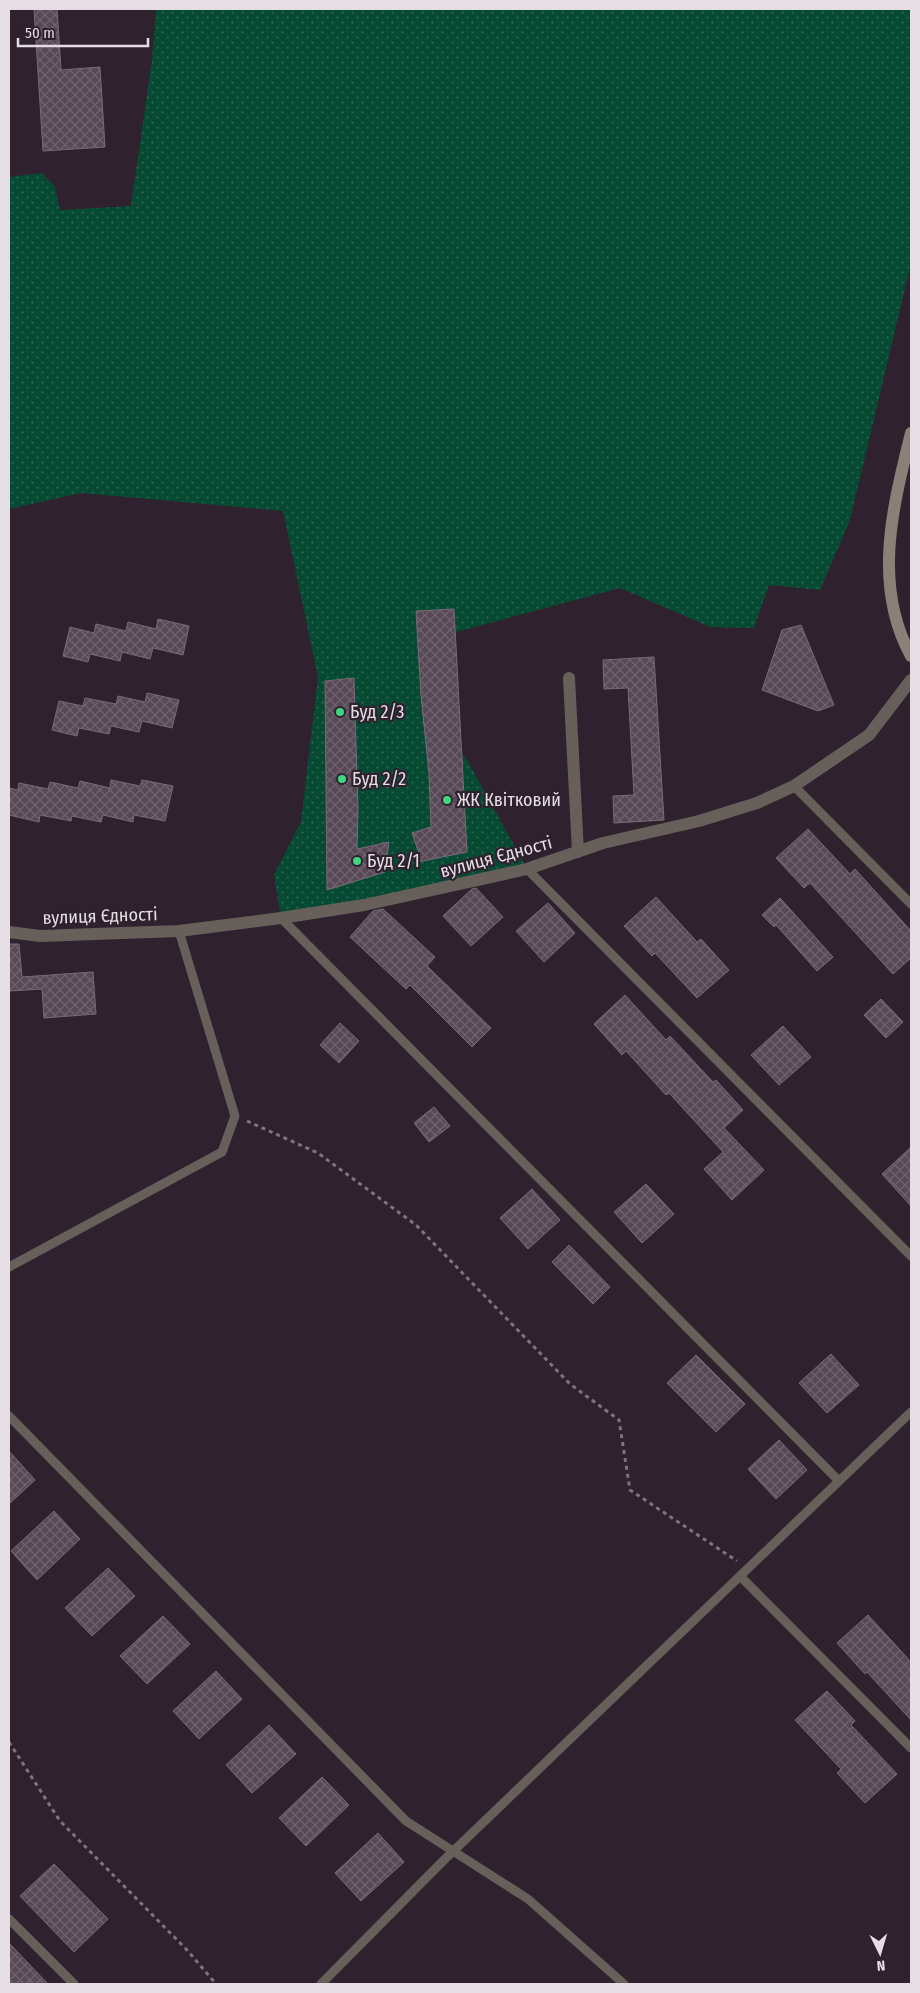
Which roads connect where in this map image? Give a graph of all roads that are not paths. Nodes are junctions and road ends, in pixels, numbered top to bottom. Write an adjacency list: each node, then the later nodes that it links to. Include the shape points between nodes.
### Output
1 (911, 433): 2 (main road, via 890,526 888,571 891,602 902,640)
2 (911, 656)
3 (568, 678): 6 (street)
4 (911, 680): 5 (street, вулиця Єдності, via 870,735)
5 (794, 786): 6 (street, вулиця Єдності, via 757,803 699,821 603,843); 8 (lane)
6 (578, 852): 7 (street, вулиця Єдності)
7 (527, 869): 9 (street, вулиця Єдності, via 364,905); 12 (lane)
8 (911, 904)
9 (281, 918): 10 (street, вулиця Єдності); 16 (lane)
10 (179, 931): 11 (street, вулиця Єдності, via 40,936); 13 (lane, via 235,1116 222,1152)
11 (9, 932)
12 (911, 1256)
13 (9, 1268)
14 (911, 1412): 16 (lane)
15 (9, 1416): 19 (lane, via 406,1821)
16 (839, 1481): 17 (lane)
17 (740, 1576): 18 (lane); 19 (lane)
18 (911, 1748)
19 (453, 1851): 22 (lane); 23 (lane, via 528,1899)
20 (9, 1919): 21 (lane)
21 (74, 1984)
22 (321, 1984)
23 (624, 1984)

